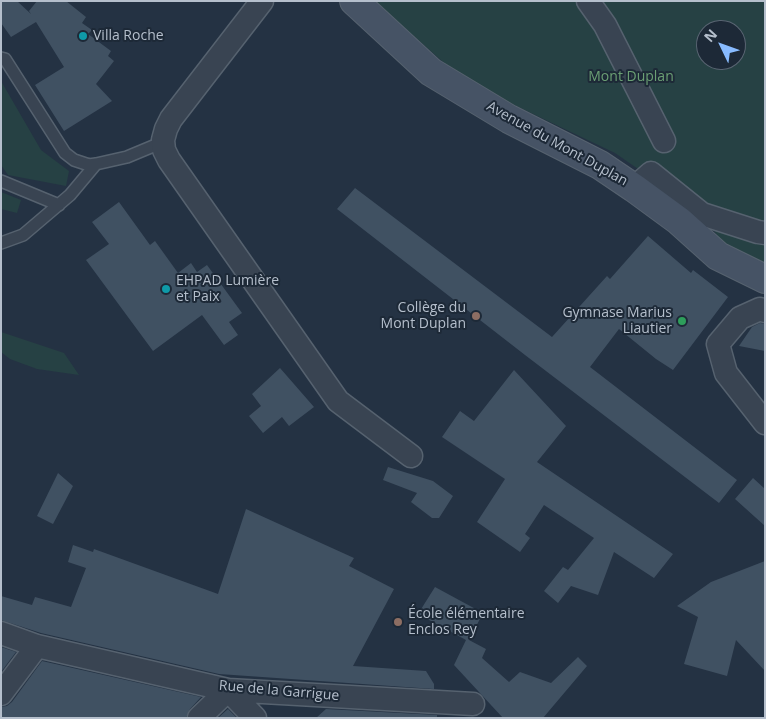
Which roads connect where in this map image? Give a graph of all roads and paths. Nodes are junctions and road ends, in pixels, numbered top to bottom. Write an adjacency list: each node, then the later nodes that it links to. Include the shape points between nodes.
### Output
1 (262, 1): 6 (street, via 183,104 166,129)
2 (354, 1): 9 (street, Avenue du Mont Duplan, via 431,72 509,119 600,165)
3 (588, 1): 5 (street, via 605,25)
4 (1, 58): 7 (lane, via 5,59 65,153 74,160)
5 (664, 141)
6 (163, 142): 7 (lane, via 127,157); 16 (street, via 168,160 338,401)
7 (96, 164): 10 (lane)
8 (1, 181): 10 (lane)
9 (634, 188): 11 (street, via 651,173 702,214); 13 (street, Avenue du Mont Duplan, via 679,221 718,256)
10 (59, 205): 12 (lane, via 24,235)
11 (765, 233)
12 (1, 242)
13 (765, 279)
14 (765, 310): 15 (street, via 740,318 718,344 726,373)
15 (765, 423)
16 (411, 456)
17 (1, 633): 18 (street, Rue de la Garrigue)
18 (37, 646): 19 (street, Rue de la Garrigue); 20 (street)
19 (228, 690): 21 (street, Rue de la Garrigue); 22 (street); 23 (street)
20 (1, 694)
21 (472, 713)
22 (198, 718)
23 (254, 718)

